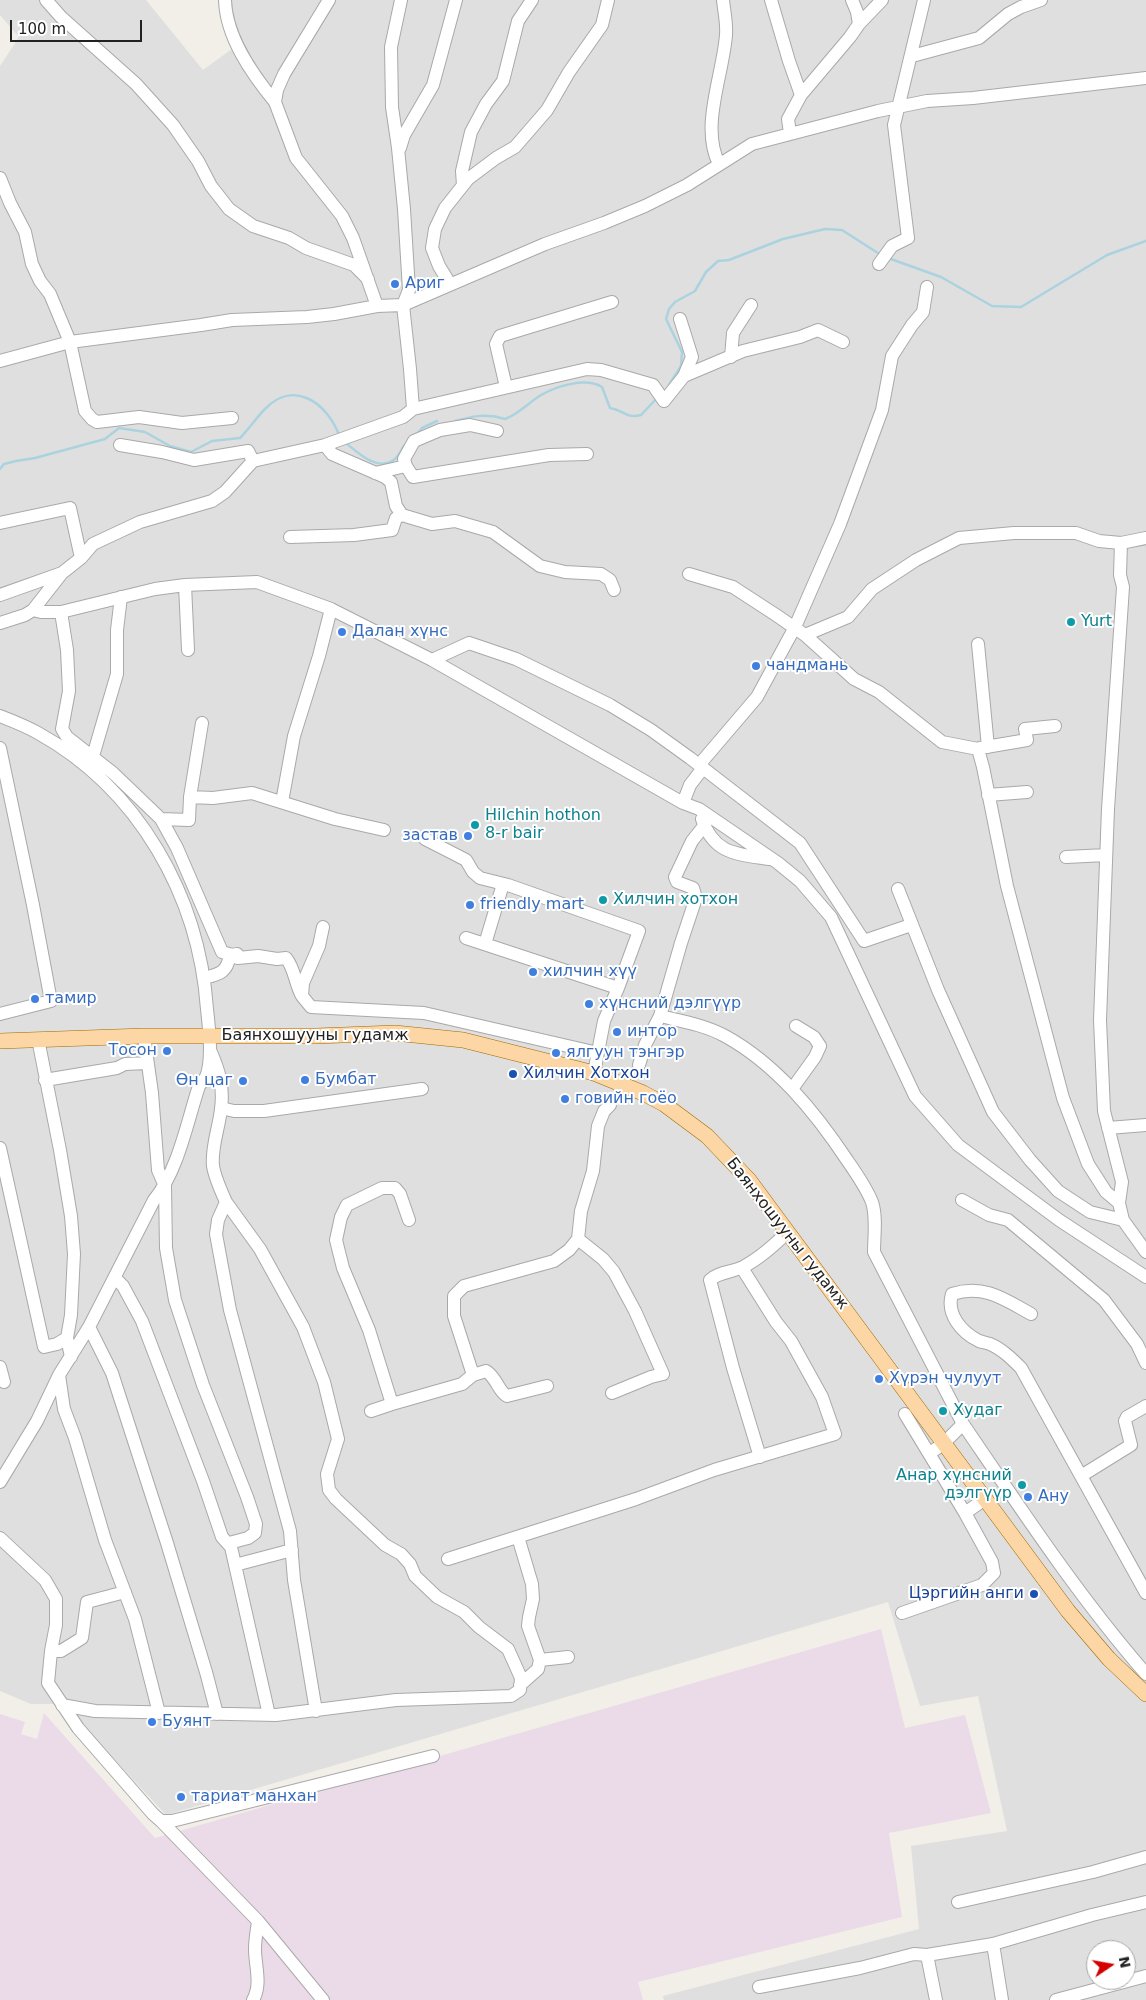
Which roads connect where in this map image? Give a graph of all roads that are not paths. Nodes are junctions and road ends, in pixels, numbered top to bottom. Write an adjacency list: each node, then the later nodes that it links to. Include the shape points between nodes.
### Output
1 (46, 0): 26 (street, via 174,124 211,186 229,209 253,226 354,265)
2 (225, 0): 18 (street, via 225,12 240,48 257,80)
3 (329, 0): 18 (street, via 284,74)
4 (401, 0): 21 (street, via 391,48 392,107)
5 (456, 0): 21 (street, via 433,85 404,135)
6 (532, 0): 24 (street, via 518,21 503,81 471,132 462,171)
7 (608, 0): 24 (street, via 602,24 547,110 515,147 468,178)
8 (723, 0): 22 (street, via 726,37 711,136)
9 (771, 0): 17 (street)
10 (852, 0): 14 (street, via 858,12)
11 (882, 0): 14 (street)
12 (924, 0): 15 (street)
13 (1041, 0): 15 (street, via 1008,14 979,38)
14 (858, 24): 17 (street)
15 (912, 56): 19 (street)
16 (1146, 78): 19 (street)
17 (801, 95): 20 (street, via 788,119)
18 (275, 102): 26 (street, via 296,158 342,216)
19 (900, 106): 20 (street); 25 (street, via 894,125 908,238 892,246)
20 (790, 133): 22 (street, via 752,144)
21 (399, 152): 30 (street, via 410,290)
22 (719, 164): 27 (street, via 645,206)
23 (0, 178): 34 (street, via 26,232 32,264 50,294)
24 (463, 185): 27 (street, via 444,208 432,240 434,254)
25 (882, 260)
26 (368, 279): 32 (street)
27 (450, 284): 30 (street)
28 (927, 287): 65 (street, via 923,312 892,356 879,418)
29 (612, 302): 39 (street, via 500,336 496,344)
30 (403, 305): 32 (street); 40 (street)
31 (751, 305): 36 (street, via 733,333)
32 (377, 306): 34 (street, via 334,314 232,320)
33 (680, 319): 38 (street, via 692,357)
34 (70, 342): 37 (street); 41 (street, via 85,412 97,422 139,417 182,423)
35 (844, 342): 36 (street, via 818,330)
36 (731, 357): 38 (street)
37 (0, 361)
38 (684, 376): 39 (street, via 662,397 653,385 602,370 587,369)
39 (506, 387): 40 (street)
40 (413, 409): 43 (street, via 403,417)
41 (232, 418)
42 (497, 431): 47 (street, via 470,426 440,430 414,441 404,459)
43 (329, 443): 46 (street); 48 (street, via 332,454)
44 (120, 445): 46 (street, via 194,460 248,451)
45 (587, 454): 47 (street, via 549,455 413,477)
46 (253, 461): 54 (street, via 225,492 212,501 140,522 93,544)
47 (406, 466): 48 (street)
48 (375, 473): 49 (street, via 391,482 396,506)
49 (402, 515): 51 (street, via 396,518 392,530 354,535); 58 (street, via 432,524 455,521 493,532 540,566 566,572 601,574 610,580)
50 (0, 523): 54 (street, via 70,508)
51 (290, 536)
52 (1146, 538): 53 (street)
53 (1122, 543): 65 (street, via 1099,541 1076,533 1014,533 959,538 916,560 872,589 848,617); 88 (street, via 1120,575 1123,587)
54 (81, 558): 55 (street)
55 (62, 573): 59 (street); 62 (street)
56 (689, 574): 65 (street, via 733,587)
57 (185, 585): 60 (street); 61 (street, via 257,582); 67 (street)
58 (614, 590)
59 (0, 595)
60 (121, 597): 63 (street); 76 (street, via 116,674)
61 (331, 609): 68 (street); 81 (street, via 294,736)
62 (33, 610): 63 (street); 64 (street)
63 (61, 612): 72 (street, via 69,691)
64 (0, 622)
65 (800, 631): 75 (street, via 854,679 879,692 942,742); 77 (street, via 757,697)
66 (978, 644): 75 (street)
67 (188, 650)
68 (432, 660): 77 (street, via 469,643 516,659 610,705); 82 (street)
69 (0, 716): 73 (street)
70 (202, 723): 80 (street)
71 (1055, 726): 75 (street, via 1025,729 1027,740)
72 (62, 729): 73 (street); 76 (street)
73 (38, 732): 100 (street, via 105,783 150,836 184,901)
74 (0, 748): 103 (street, via 51,1002)
75 (983, 748): 79 (street)
76 (93, 756): 84 (street)
77 (701, 767): 82 (street); 93 (street, via 800,844)
78 (1027, 792): 79 (street)
79 (988, 795): 125 (street, via 1007,886 1063,1098 1088,1164 1106,1192)
80 (190, 797): 81 (street, via 252,793); 84 (street, via 189,820)
81 (282, 802): 86 (street)
82 (682, 803): 83 (street)
83 (698, 809): 85 (street); 90 (street)
84 (161, 819): 99 (street, via 177,848 219,949)
85 (704, 826): 90 (street, via 714,842 727,852); 104 (street, via 692,841 675,877 677,882 693,888 696,898)
86 (384, 830)
87 (425, 839): 92 (street, via 466,860 480,878)
88 (1106, 855): 89 (street); 120 (street, via 1100,1020 1104,1111)
89 (1066, 857)
90 (774, 860): 91 (street)
91 (800, 881): 93 (street); 132 (street, via 831,917 915,1096 958,1145 1059,1220)
92 (504, 884): 98 (street); 101 (street, via 639,931)
93 (831, 889): 95 (street, via 864,941)
94 (898, 889): 95 (street)
95 (911, 924): 127 (street, via 993,1112 1058,1191 1090,1212)
96 (323, 927): 102 (street, via 319,946 302,983)
97 (466, 938): 98 (street)
98 (485, 944): 101 (street)
99 (230, 955): 100 (street, via 220,974); 102 (street, via 237,954 238,958 286,958)
100 (204, 978): 109 (street)
101 (618, 988): 110 (street, via 604,1022)
102 (302, 996): 110 (street, via 311,1006 424,1012)
103 (0, 1014)
104 (660, 1016): 112 (street); 116 (street, via 724,1035)
105 (796, 1026): 116 (street, via 814,1037 820,1046)
106 (144, 1036): 107 (main road, Баянхошууны гудамж); 109 (main road, Баянхошууны гудамж); 111 (street)
107 (38, 1039): 108 (main road, Баянхошууны гудамж); 114 (street)
108 (0, 1041)
109 (209, 1042): 113 (main road, Баянхошууны гудамж, via 395,1033 463,1040); 118 (street, via 220,1071); 122 (street, via 206,1076 199,1086)
110 (598, 1053): 113 (street)
111 (147, 1063): 114 (street, via 125,1064); 122 (street, via 158,1170)
112 (639, 1065)
113 (594, 1073): 128 (main road, Баянхошууны гудамж, via 657,1100 707,1136 749,1180)
114 (45, 1080): 136 (street, via 72,1216 74,1254)
115 (422, 1089): 118 (street, via 264,1111)
116 (792, 1089): 149 (street, via 824,1126 863,1184 873,1204 874,1252)
117 (610, 1105): 129 (street, via 598,1126 594,1171 581,1211)
118 (222, 1108): 124 (street, via 213,1166)
119 (1146, 1125): 120 (street)
120 (1108, 1128): 125 (street, via 1122,1182)
121 (0, 1148): 136 (street, via 44,1346)
122 (165, 1186): 133 (street, via 154,1200); 159 (street, via 166,1248 175,1300 203,1385 256,1524 252,1536)
123 (962, 1200): 138 (street, via 989,1215 1008,1220 1104,1300 1137,1344)
124 (226, 1202): 160 (street, via 216,1234 230,1310 290,1531); 170 (street, via 265,1258 303,1327 324,1382 338,1439 328,1474 329,1490 385,1545 401,1554 415,1576 437,1597 464,1612 508,1649 521,1678)
125 (1119, 1203): 127 (street)
126 (409, 1220): 145 (street, via 395,1188 382,1188 346,1205 336,1240)
127 (1124, 1220): 130 (street)
128 (788, 1232): 131 (street); 150 (main road, Баянхошууны гудамж)
129 (578, 1239): 141 (street, via 554,1261 464,1286 454,1296 454,1316); 144 (street, via 614,1272 662,1374)
130 (1146, 1252)
131 (742, 1268): 152 (street, via 710,1280); 152 (street, via 791,1341 822,1397 835,1434)
132 (1146, 1277)
133 (115, 1278): 135 (street); 159 (street, via 123,1286 142,1321 204,1481 222,1537)
134 (1031, 1314): 153 (street, via 999,1296 981,1291 952,1294 949,1304 952,1316 965,1330 978,1340 991,1344 1021,1368)
135 (89, 1327): 137 (street); 175 (street, via 112,1373 167,1543)
136 (67, 1338): 137 (street)
137 (71, 1357): 140 (street)
138 (1146, 1363)
139 (0, 1366): 142 (street)
140 (59, 1375): 154 (street, via 37,1421); 163 (street, via 68,1422)
141 (473, 1375): 143 (street, via 486,1370 507,1396); 145 (street, via 462,1384)
142 (4, 1382)
143 (547, 1386)
144 (612, 1393)
145 (392, 1404): 147 (street)
146 (1146, 1406): 153 (street, via 1125,1421 1131,1445)
147 (371, 1411)
148 (905, 1414): 151 (street)
149 (963, 1424): 150 (street); 169 (street, via 1112,1635)
150 (943, 1444): 151 (street); 155 (main road, Баянхошууны гудамж)
151 (930, 1454): 156 (street)
152 (760, 1457): 157 (street)
153 (1082, 1476): 164 (street)
154 (0, 1482)
155 (985, 1499): 156 (street); 171 (main road, Баянхошууны гудамж, via 1068,1611)
156 (965, 1513): 165 (street, via 992,1562 994,1574 982,1585)
157 (518, 1537): 161 (street); 168 (street, via 532,1584 528,1626)
158 (0, 1538): 166 (street, via 46,1580 56,1599)
159 (228, 1543): 162 (street)
160 (292, 1550): 162 (street); 173 (street)
161 (448, 1559)
162 (235, 1565): 176 (street)
163 (125, 1592): 166 (street, via 87,1602 82,1638 61,1651); 174 (street)
164 (1146, 1593)
165 (902, 1613)
166 (51, 1651): 172 (street, via 48,1683)
167 (568, 1657): 168 (street)
168 (540, 1660): 170 (street, via 538,1669)
169 (1146, 1674)
170 (520, 1686): 173 (street, via 520,1690 511,1696 396,1700)
171 (1146, 1694)
172 (62, 1705): 174 (street, via 95,1711); 178 (street, via 78,1728)
173 (316, 1711): 176 (street)
174 (159, 1713): 175 (street)
175 (217, 1714): 176 (street)
176 (270, 1715)
177 (433, 1756): 178 (street, via 172,1821)
178 (161, 1821): 182 (street)
179 (1146, 1856): 180 (street, via 1093,1872)
180 (958, 1902)
181 (1146, 1902): 183 (street)
182 (258, 1921): 187 (street, via 255,1948 258,1981); 188 (street)
183 (993, 1944): 184 (street); 190 (street)
184 (927, 1955): 186 (street, via 914,1954); 189 (street)
185 (1146, 1976): 191 (street)
186 (759, 1987)
187 (253, 2000)
188 (323, 2000)
189 (936, 2000)
190 (1002, 2000)
191 (1056, 2000)

